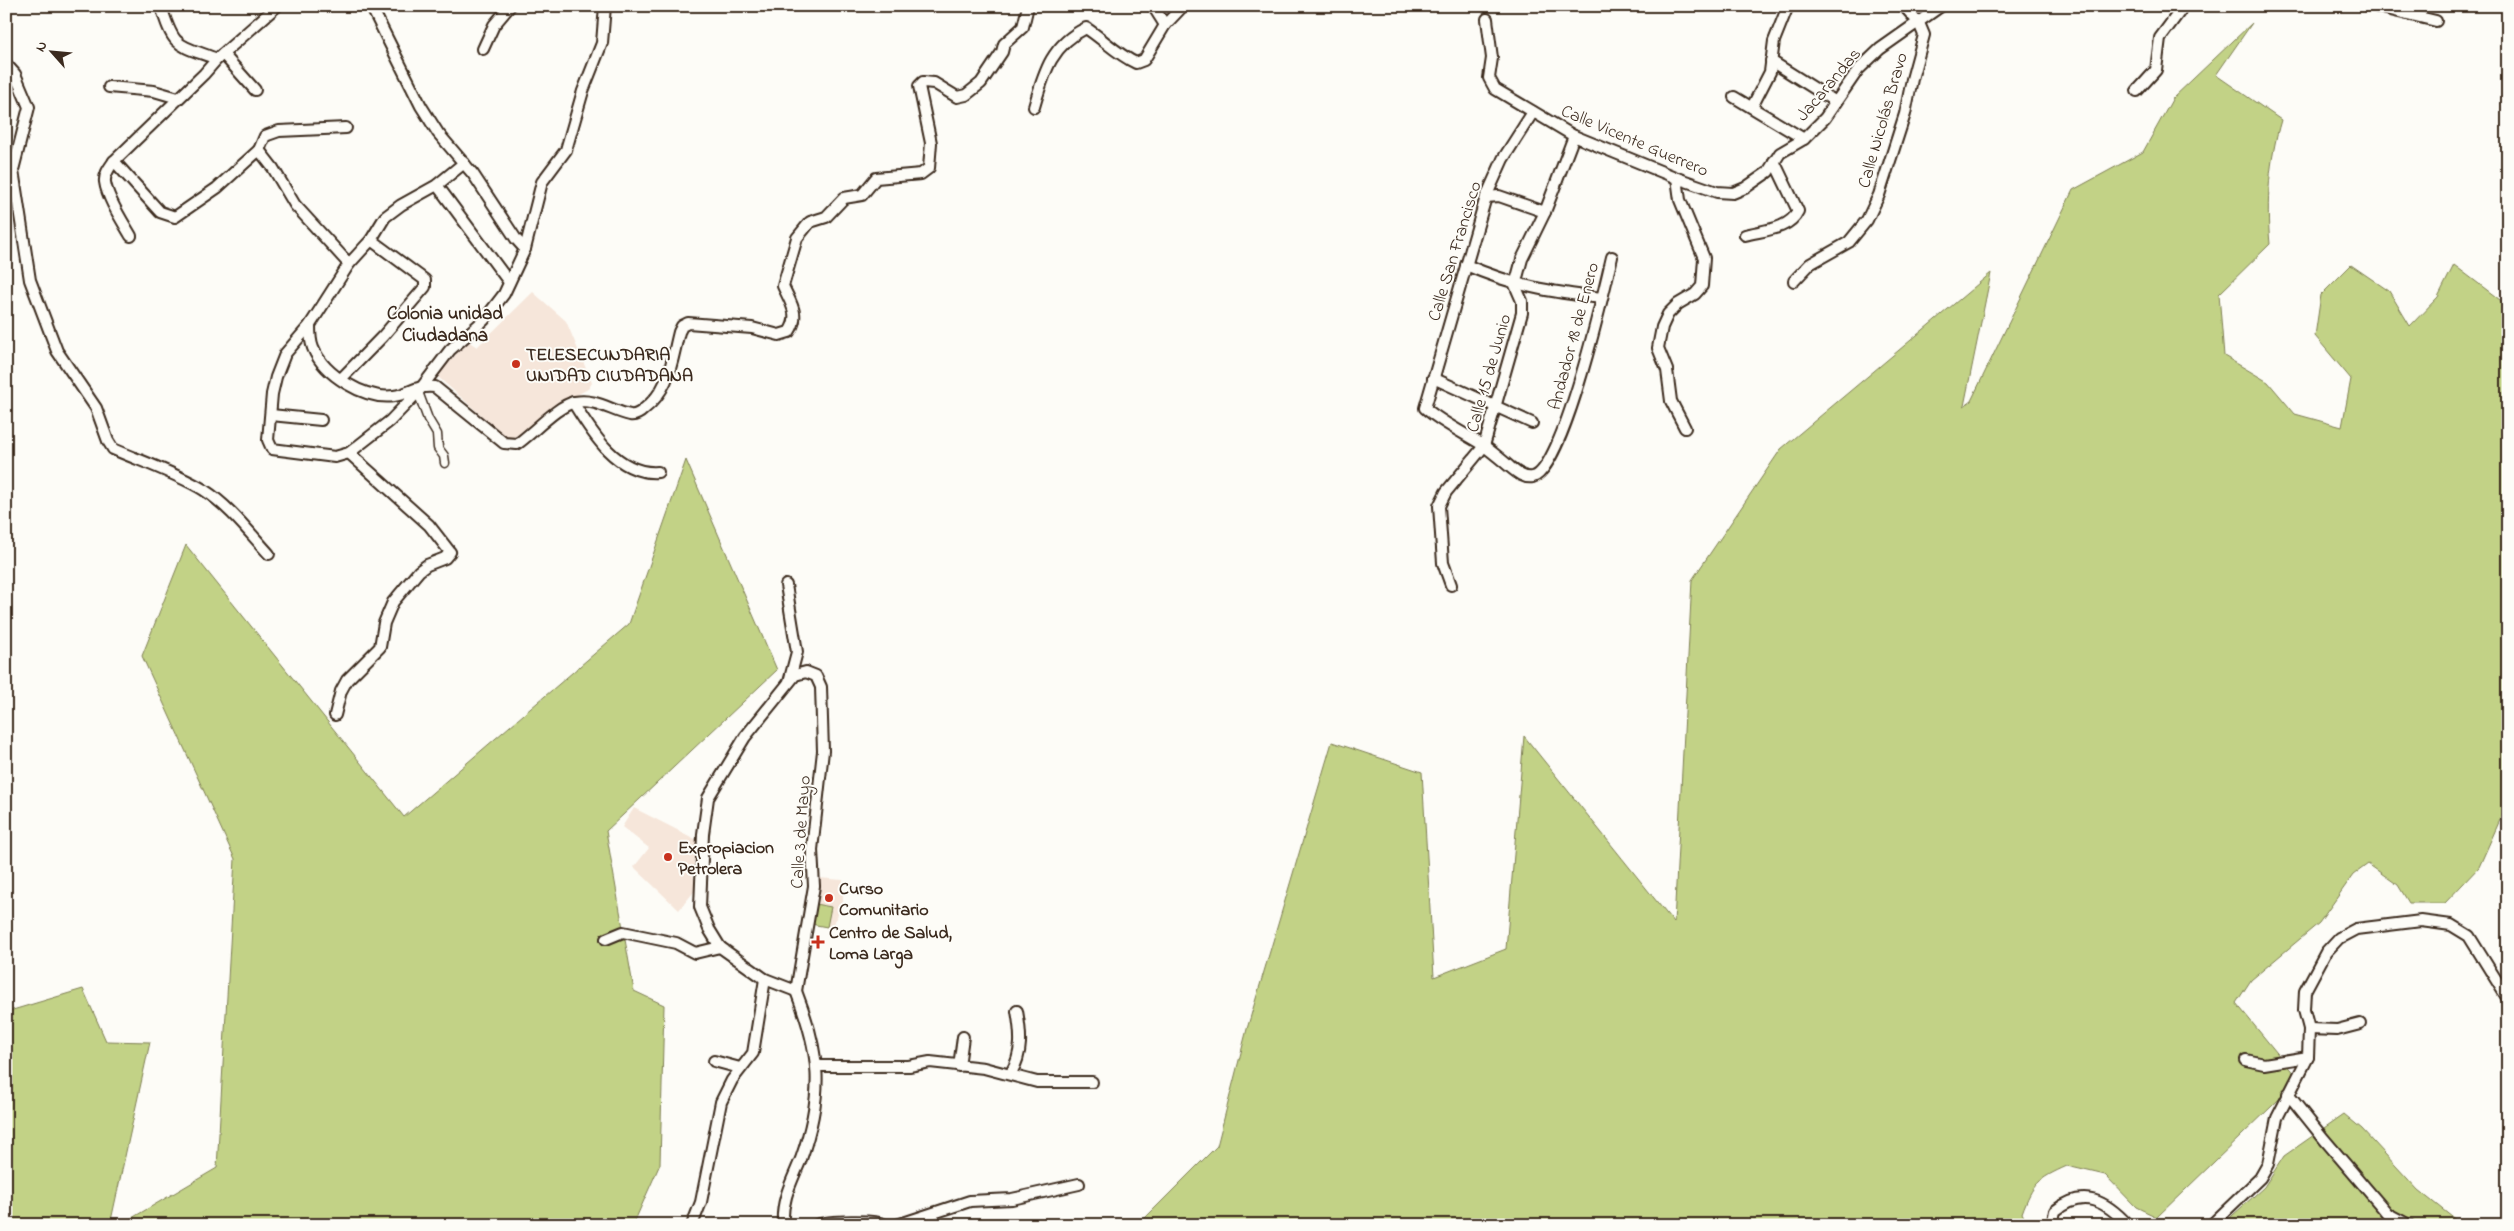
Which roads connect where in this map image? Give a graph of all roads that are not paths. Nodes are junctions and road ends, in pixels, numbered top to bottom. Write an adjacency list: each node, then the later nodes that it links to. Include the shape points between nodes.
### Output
1 (161, 6): 19 (street, via 172,38 178,44)
2 (277, 6): 19 (street)
3 (371, 6): 37 (street, via 421,106 438,133)
4 (510, 6): 18 (street, via 494,25)
5 (605, 6): 46 (street, via 602,43 583,91 566,150 542,182)
6 (1028, 6): 58 (street, via 1023,27 1004,44 981,83 966,95 957,97 934,83 923,82 919,86 931,143 929,168 921,174 876,178 862,194 844,198 826,217 810,222 797,238 784,286 793,302 795,320 789,332 779,335 752,328 688,323 679,332 661,393 641,412 630,414 598,402)
7 (1153, 6): 17 (street)
8 (1183, 6): 17 (street)
9 (1788, 6): 20 (street, via 1774,41)
10 (1904, 6): 16 (street)
11 (1941, 6): 16 (street, Jacarandas)
12 (2180, 6): 24 (street, via 2180,11 2160,38 2156,70)
13 (2380, 7): 15 (street)
14 (1487, 19): 30 (street, Calle Vicente Guerrero, via 1492,58 1491,85)
15 (2436, 21)
16 (1919, 23): 27 (street, Jacarandas, via 1880,49 1858,70); 50 (street, Calle Nicolás Bravo, via 1924,35 1905,114 1879,194 1867,220 1849,242 1810,264)
17 (1165, 25): 28 (street, via 1144,60 1136,63 1086,28 1073,34 1064,40 1044,74)
18 (483, 49)
19 (220, 56): 23 (street); 26 (street)
20 (1771, 61): 27 (street); 29 (street, via 1770,72)
21 (6, 64): 68 (street, via 15,74 29,108 13,170 30,280 57,351 96,408 113,449 205,491 226,507)
22 (109, 87): 26 (street, via 154,91)
23 (255, 90)
24 (2137, 91)
25 (1734, 97): 29 (street)
26 (178, 98): 35 (street)
27 (1836, 102): 33 (street, Jacarandas, via 1826,118)
28 (1034, 107)
29 (1752, 108): 33 (street)
30 (1533, 112): 32 (street, Calle Vicente Guerrero); 41 (street, Calle San Francisco, via 1503,159)
31 (346, 128): 34 (street, via 279,131 264,136)
32 (1574, 136): 38 (street, Calle Vicente Guerrero); 42 (street)
33 (1804, 138): 36 (street, Jacarandas, via 1780,152)
34 (259, 150): 35 (street, via 218,188 175,217 160,212); 48 (street, via 295,205)
35 (114, 161): 44 (street, via 105,182)
36 (1774, 161): 40 (street, Jacarandas, via 1768,172 1746,188 1733,193); 43 (street, via 1798,211 1795,217 1778,228)
37 (464, 163): 39 (street); 46 (street)
38 (1677, 178): 40 (street, Calle Vicente Guerrero); 63 (street, via 1680,200 1704,258 1702,286 1668,314 1658,348 1667,370 1671,401)
39 (437, 185): 45 (street, via 385,217); 51 (street)
40 (1717, 192)
41 (1486, 197): 42 (street, via 1499,196); 49 (street, Calle San Francisco)
42 (1545, 212): 52 (street, via 1522,259)
43 (1745, 235)
44 (131, 236)
45 (370, 240): 48 (street); 56 (street, via 425,280 424,287)
46 (525, 249): 51 (street)
47 (1612, 257): 53 (street, Andador 18 de Enero)
48 (349, 264): 54 (street)
49 (1466, 265): 52 (street); 55 (street, Calle San Francisco)
50 (1794, 281)
51 (509, 282): 57 (street, via 484,320 450,350)
52 (1515, 285): 53 (street); 59 (street, Calle 15 de Junio, via 1522,300 1522,313)
53 (1602, 298): 64 (street, Andador 18 de Enero, via 1566,424 1556,450 1542,472 1533,477 1522,476)
54 (310, 325): 56 (street, via 312,347 320,361); 60 (street, via 273,373)
55 (1433, 378): 59 (street, Andador 18 de Enero); 64 (street, Calle San Francisco, via 1425,408)
56 (341, 379): 57 (street, via 363,393 376,395 396,396)
57 (420, 389): 58 (street, via 435,387 504,444 517,444 542,422); 65 (street, via 390,422); 66 (street)
58 (574, 402): 67 (street, via 586,423 623,465 644,473)
59 (1494, 407): 62 (street, Andador 18 de Enero); 64 (street, Calle 15 de Junio)
60 (271, 415): 61 (street); 65 (street, via 268,440 272,449 335,457)
61 (321, 420)
62 (1532, 423)
63 (1686, 428)
64 (1484, 446): 69 (street, Calle 15 de Junio, via 1446,492 1439,506 1443,563)
65 (349, 453): 72 (street, via 429,525 450,552 445,558 427,564 419,571 393,602 384,623 380,647 347,680 340,691)
66 (444, 463)
67 (658, 472)
68 (269, 554)
69 (1451, 584)
70 (786, 585): 71 (street, via 798,652)
71 (788, 683): 74 (street, via 745,737 708,798 700,907); 76 (street, Calle 3 de Mayo, via 795,675 806,672 816,676 821,687 823,751 812,850 814,886)
72 (335, 715)
73 (606, 939): 74 (street, via 623,932 676,943 695,953)
74 (720, 947): 75 (street)
75 (766, 979): 76 (street); 87 (street, via 753,1052)
76 (796, 991): 85 (street, via 806,1015)
77 (2508, 999): 80 (street, via 2470,936 2451,924 2421,921 2356,929 2339,938 2312,976 2304,1010)
78 (1017, 1011): 88 (street, via 1021,1048)
79 (2360, 1024): 80 (street, via 2337,1030)
80 (2310, 1029): 82 (street)
81 (963, 1037): 86 (street)
82 (2308, 1057): 83 (street, via 2264,1064); 90 (street)
83 (2246, 1060)
84 (714, 1061): 87 (street)
85 (818, 1066): 86 (street, via 908,1066 930,1062); 93 (street, via 814,1112 801,1158 784,1198)
86 (959, 1066): 88 (street)
87 (740, 1068): 92 (street, via 722,1102 702,1202)
88 (1011, 1074): 89 (street, via 1038,1082)
89 (1092, 1082)
90 (2288, 1094): 99 (street, via 2277,1118 2268,1164 2260,1178); 100 (street, via 2388,1214)
91 (1079, 1184): 96 (street, via 1012,1199 970,1201)
92 (692, 1225)
93 (783, 1225)
94 (817, 1225): 95 (street, via 865,1220)
95 (885, 1225)
96 (897, 1225)
97 (2052, 1225): 98 (street, via 2055,1211 2065,1202 2079,1198 2097,1200 2114,1210)
98 (2128, 1225)
99 (2211, 1225)
100 (2409, 1225)

